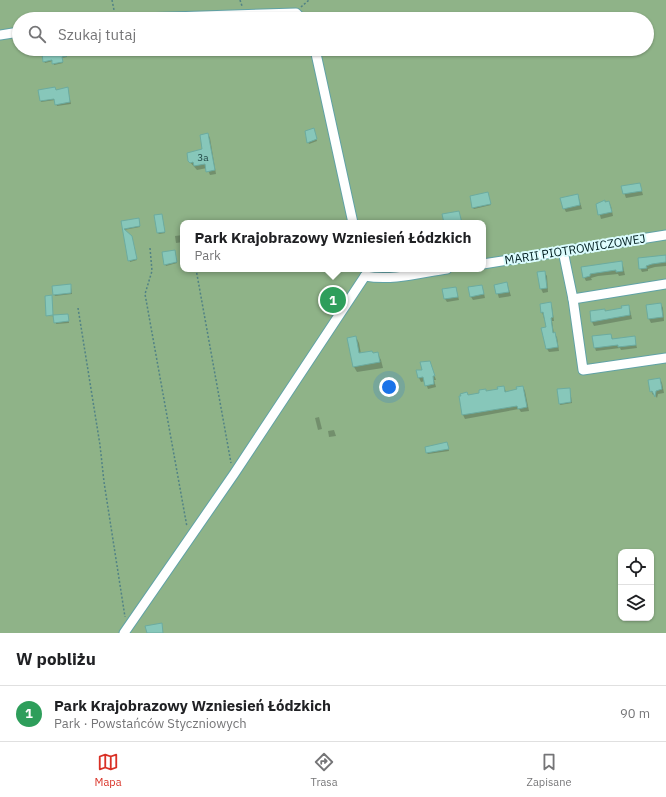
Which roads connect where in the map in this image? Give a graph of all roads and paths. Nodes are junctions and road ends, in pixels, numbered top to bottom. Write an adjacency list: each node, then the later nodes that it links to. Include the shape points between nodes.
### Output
1 (112, 0): 3 (path)
2 (309, 0): 4 (path)
3 (112, 12)
4 (302, 12)
5 (12, 33): 6 (street)
6 (0, 35)
7 (317, 56): 8 (street)
8 (352, 220)
9 (666, 235): 11 (street, MARII PIOTROWICZOWEJ)
10 (150, 248): 21 (path, via 152,271 145,294)
11 (563, 252): 12 (street, MARII PIOTROWICZOWEJ); 17 (street)
12 (486, 264)
13 (197, 272): 20 (path)
14 (364, 272): 15 (street, via 377,278); 20 (street)
15 (427, 272)
16 (666, 284): 17 (street)
17 (573, 299): 19 (street, via 583,370)
18 (78, 308): 22 (path, via 100,444)
19 (666, 358)
20 (234, 474): 21 (street)
21 (190, 539): 22 (street)
22 (125, 631)

